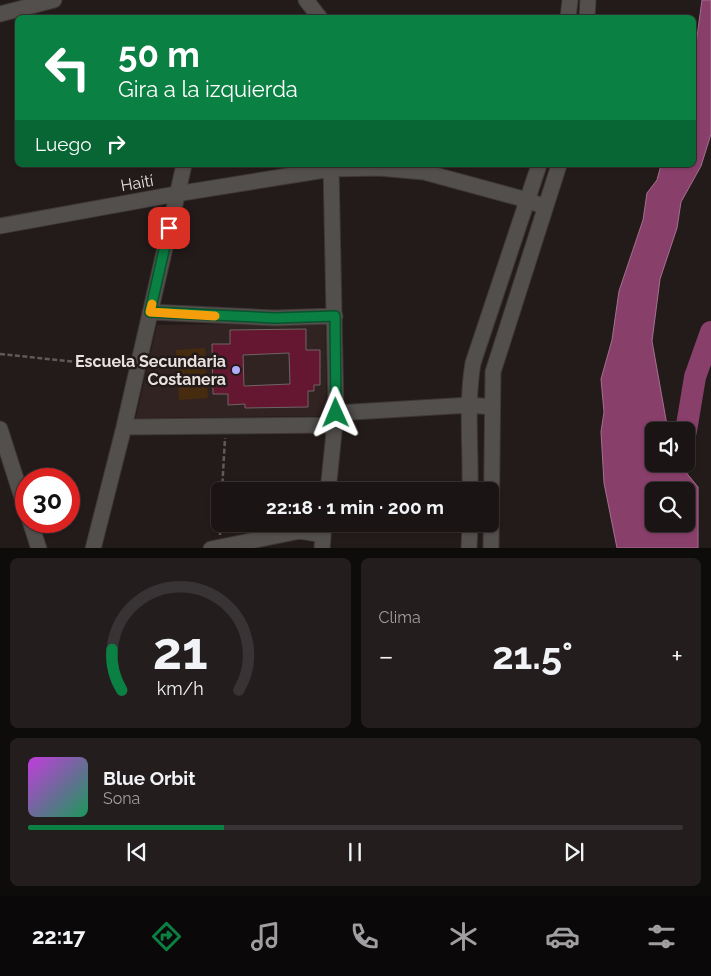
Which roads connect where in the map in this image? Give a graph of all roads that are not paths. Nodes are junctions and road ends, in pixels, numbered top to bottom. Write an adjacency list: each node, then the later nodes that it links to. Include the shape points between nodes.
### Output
1 (54, 0): 5 (street)
2 (306, 0): 6 (street)
3 (570, 0): 7 (street)
4 (588, 0): 8 (street)
5 (0, 14)
6 (318, 15)
7 (568, 15)
8 (586, 15)
9 (183, 167): 13 (street)
10 (331, 167): 13 (street, Haití); 14 (street, Haití, via 424,172); 18 (street)
11 (538, 167): 14 (street)
12 (558, 167): 15 (street)
13 (176, 194): 16 (street, Haití); 17 (street)
14 (527, 200): 15 (street, Haití); 19 (street, via 473,363)
15 (545, 207): 20 (street, via 495,362)
16 (0, 226)
17 (150, 312): 18 (street, via 275,318); 22 (street)
18 (335, 316): 21 (street)
19 (470, 406): 20 (street); 21 (street); 26 (street)
20 (492, 407): 34 (street)
21 (336, 419): 22 (street, via 226,426); 25 (street)
22 (124, 427): 31 (street)
23 (0, 428): 24 (street)
24 (15, 475)
25 (329, 482)
26 (470, 482)
27 (470, 532): 33 (street)
28 (34, 533): 30 (street)
29 (323, 536): 32 (street, via 300,531)
30 (38, 548)
31 (93, 548)
32 (211, 548)
33 (469, 548)
34 (491, 548)

